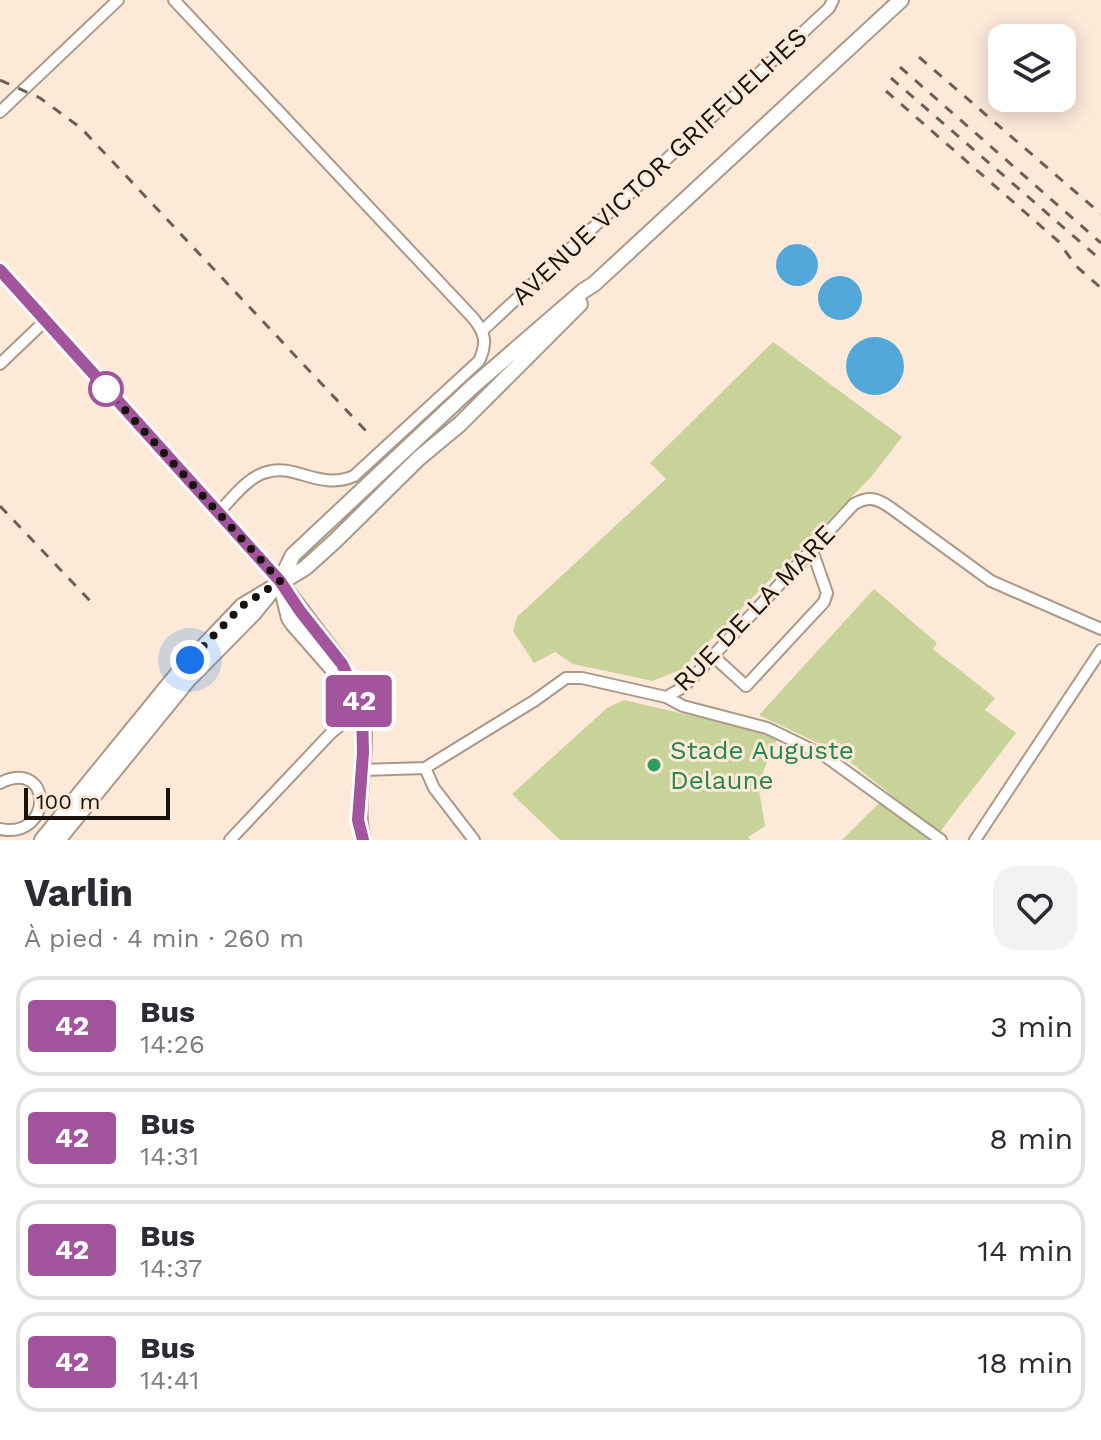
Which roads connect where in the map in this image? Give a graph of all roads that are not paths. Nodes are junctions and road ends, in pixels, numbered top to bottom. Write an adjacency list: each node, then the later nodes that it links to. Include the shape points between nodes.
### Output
1 (118, 0): 5 (street)
2 (174, 0): 8 (street)
3 (833, 0): 8 (street, AVENUE VICTOR GRIFFUELHES)
4 (901, 0): 12 (main road, via 594,284 393,459 293,555)
5 (0, 112)
6 (0, 270): 7 (street)
7 (46, 320): 9 (street); 10 (street)
8 (483, 330): 10 (street, via 487,345 479,361 354,476 339,483 268,471 250,480)
9 (0, 364)
10 (218, 513): 12 (street)
11 (810, 552): 13 (street, RUE DE LA MARE, via 854,504 878,499 991,581); 15 (street, RUE DE LA MARE); 15 (street, via 827,593 824,602 746,686)
12 (280, 581): 17 (main road, via 289,618); 22 (main road, via 242,606 200,648); 23 (main road, via 180,689)
13 (1101, 629)
14 (1101, 650): 28 (street)
15 (713, 656): 16 (street, RUE DE LA MARE)
16 (666, 697): 18 (street, RUE DE LA MARE, via 566,678); 27 (street, via 767,728 825,756)
17 (362, 707): 19 (main road); 24 (street)
18 (425, 768): 19 (street, RUE DE LA MARE); 26 (street)
19 (362, 770): 25 (main road, via 358,820)
20 (0, 783): 21 (street, via 29,783 42,807 29,829)
21 (0, 829)
22 (42, 840)
23 (58, 840)
24 (230, 840)
25 (363, 840)
26 (474, 840)
27 (941, 840)
28 (975, 840)

